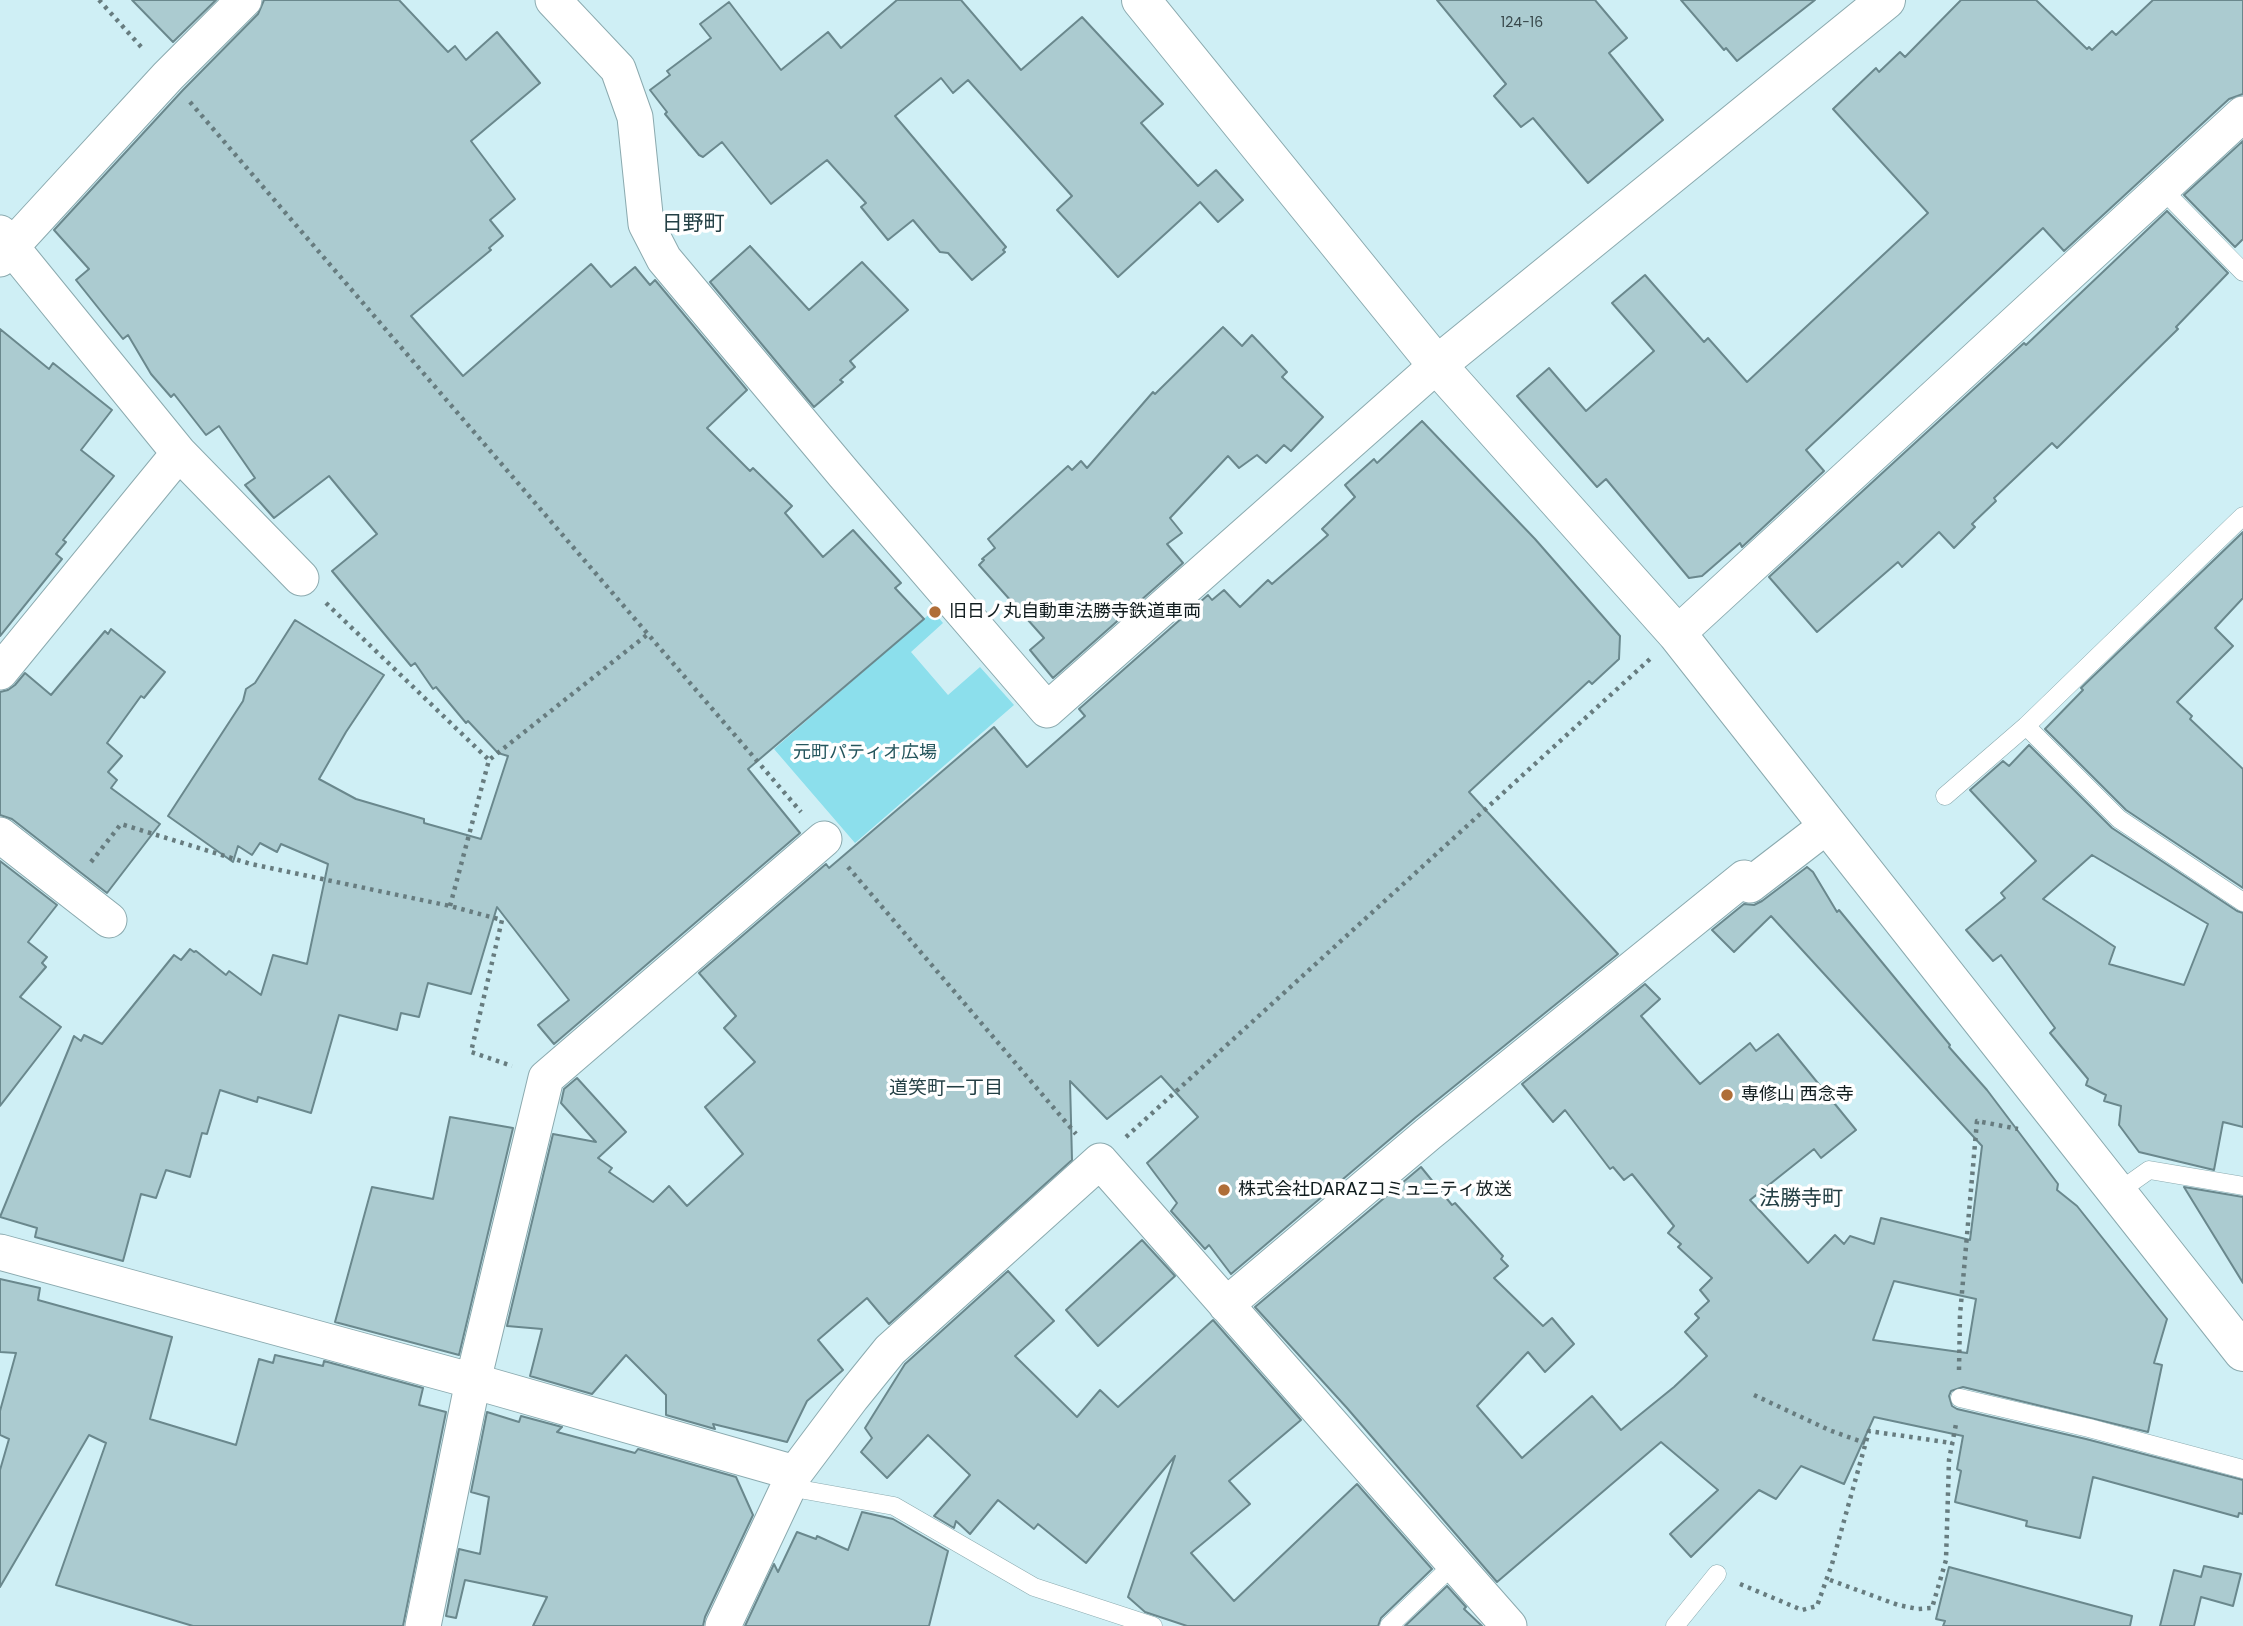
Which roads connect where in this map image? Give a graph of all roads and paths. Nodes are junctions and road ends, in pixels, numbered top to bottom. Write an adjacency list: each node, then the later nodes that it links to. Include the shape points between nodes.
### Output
1 (99, 0): 6 (path)
2 (244, 0): 6 (street)
3 (552, 0): 11 (street, via 618,69 635,117 646,225 664,259 1047,709)
4 (1886, 0): 11 (street)
5 (1148, 3): 11 (street)
6 (168, 76): 9 (street); 15 (path)
7 (2243, 114): 8 (street)
8 (2162, 189): 10 (lane); 16 (street)
9 (4, 246): 12 (street)
10 (2243, 272)
11 (1437, 365): 16 (street)
12 (179, 453): 14 (street); 17 (street)
13 (2243, 516): 18 (lane)
14 (301, 579): 19 (path)
15 (648, 634): 19 (path); 23 (path)
16 (1677, 634): 21 (street); 29 (path)
17 (0, 672)
18 (2026, 726): 20 (lane); 25 (lane, via 2119,819)
19 (489, 760): 26 (path)
20 (1945, 796)
21 (1828, 825): 31 (street); 33 (street, via 1750,885 1744,878)
22 (0, 835): 24 (street)
23 (824, 839): 28 (street); 29 (path)
24 (70, 889): 26 (path, via 121,824 251,864); 27 (street)
25 (2243, 902)
26 (450, 906): 28 (path, via 502,920 471,1052)
27 (109, 920)
28 (546, 1078): 35 (street)
29 (1100, 1161): 33 (street); 41 (street, via 890,1350)
30 (2243, 1186): 31 (lane, via 2149,1170)
31 (2118, 1192): 34 (street)
32 (0, 1252): 35 (street)
33 (1226, 1304): 42 (street)
34 (2243, 1352)
35 (473, 1381): 41 (street); 44 (street)
36 (1754, 1395): 38 (path)
37 (1960, 1398): 40 (lane)
38 (1865, 1443): 39 (path, via 1869,1432); 43 (path, via 1817,1606 1802,1610)
39 (1952, 1443)
40 (2243, 1469)
41 (792, 1480): 45 (street); 46 (lane, via 894,1506 1034,1587)
42 (1454, 1564): 47 (lane); 48 (street)
43 (1717, 1574): 49 (lane)
44 (423, 1626)
45 (723, 1626)
46 (1153, 1626)
47 (1389, 1626)
48 (1509, 1626)
49 (1675, 1626)

